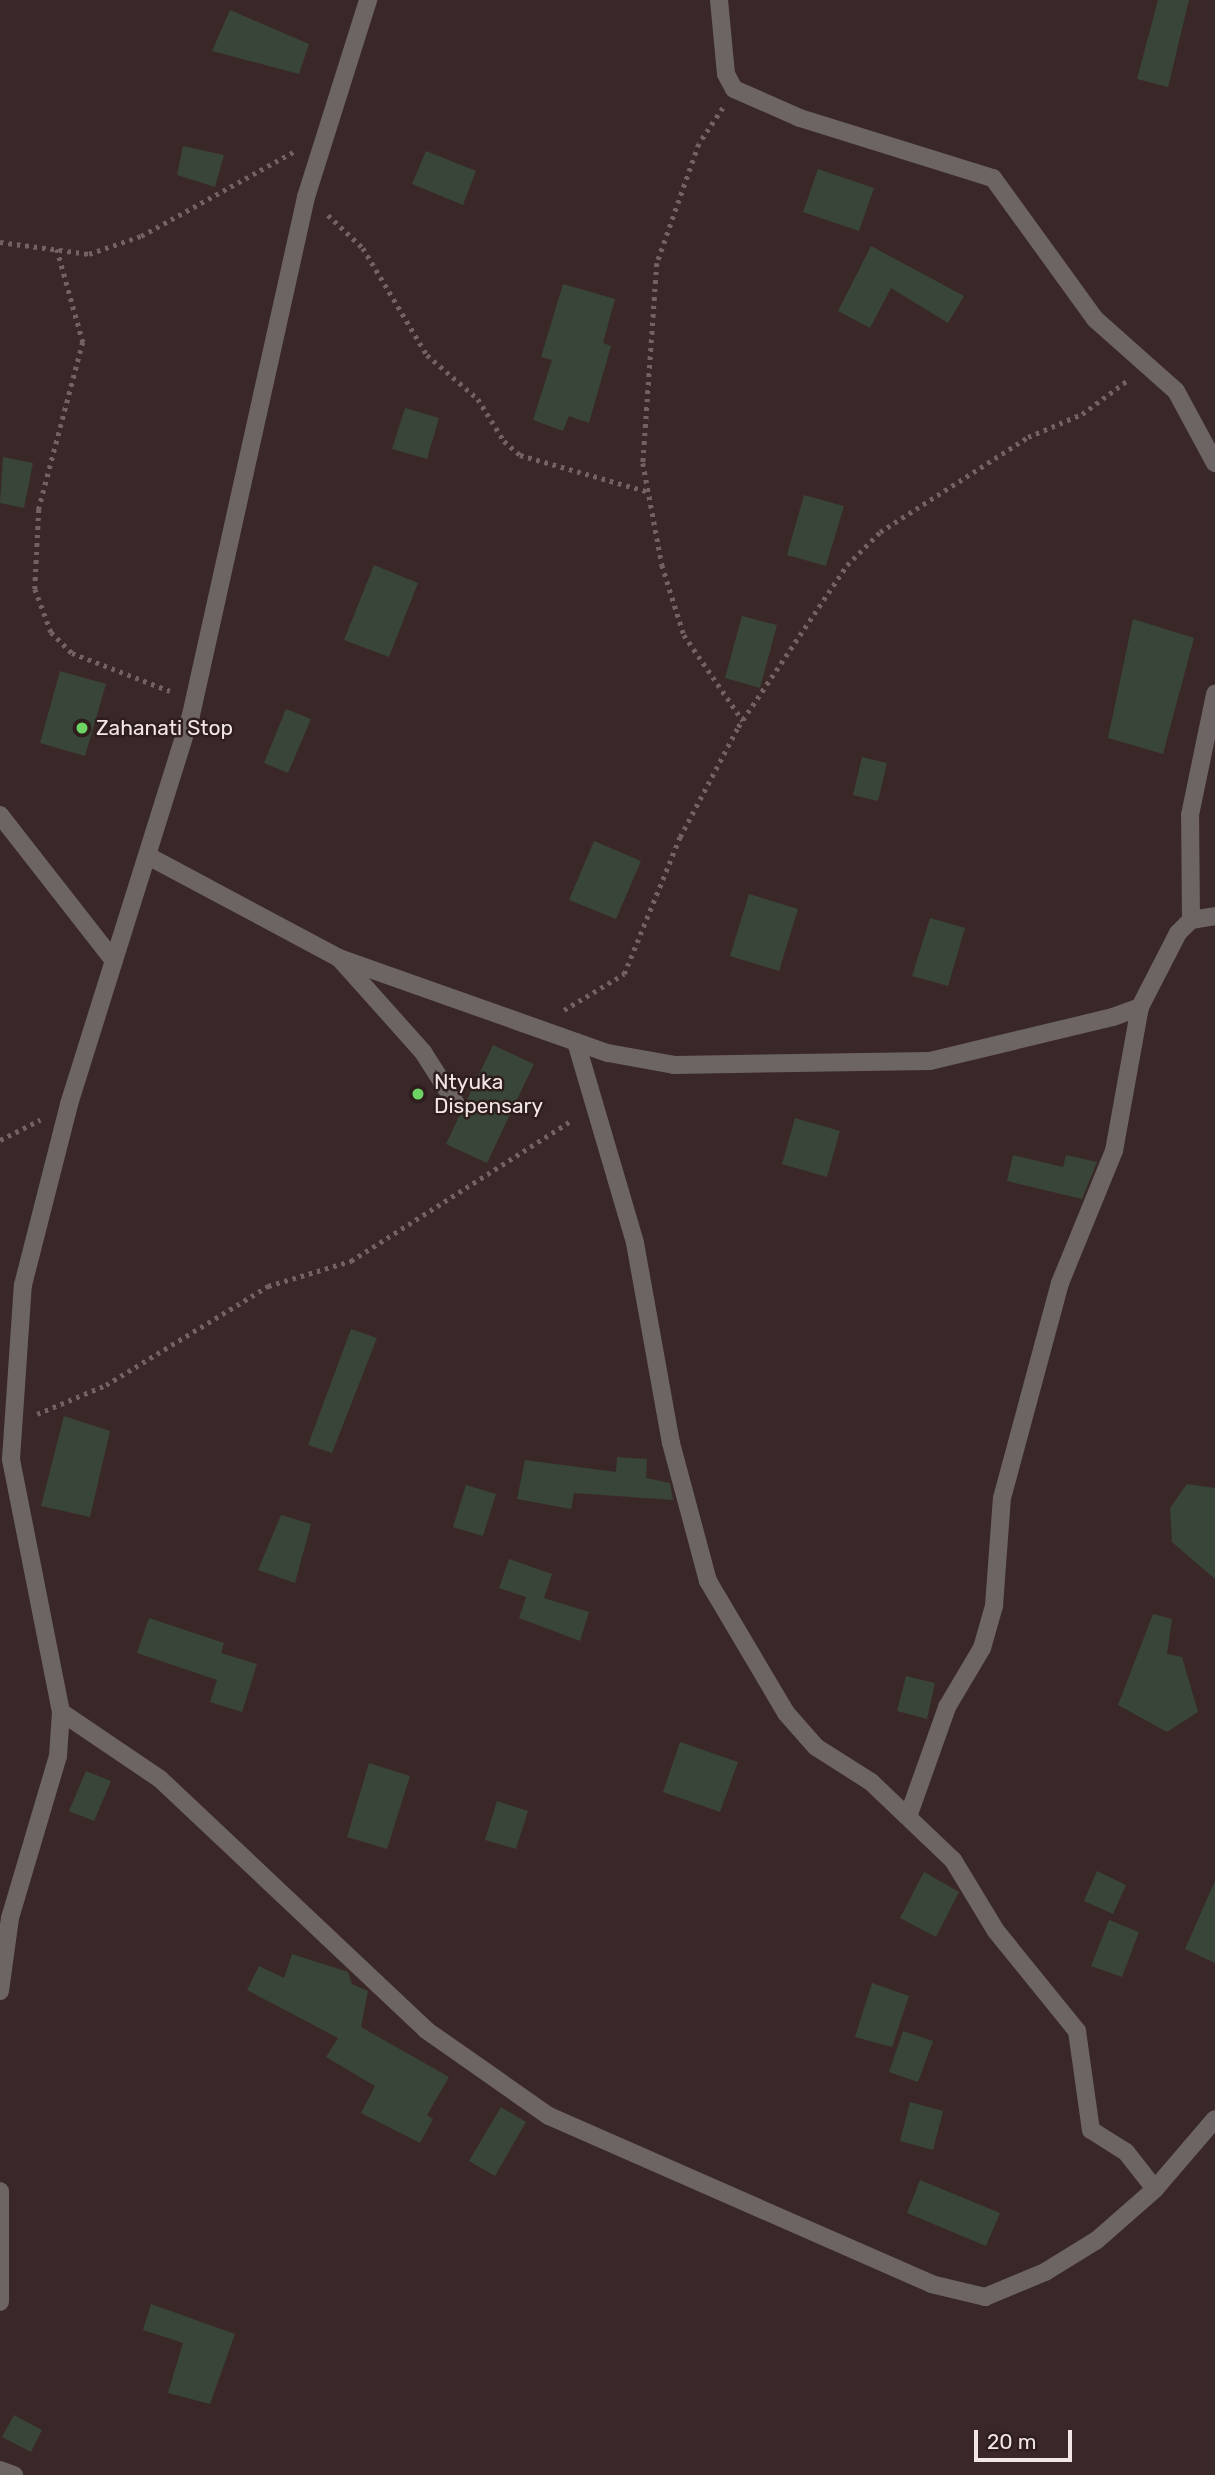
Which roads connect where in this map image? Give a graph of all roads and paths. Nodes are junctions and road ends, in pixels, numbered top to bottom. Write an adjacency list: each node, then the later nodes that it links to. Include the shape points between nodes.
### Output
1 (368, 0): 4 (street)
2 (719, 0): 3 (street, via 726,74)
3 (734, 89): 8 (street, via 800,118 993,178 1095,319); 10 (path, via 699,144 657,263 644,401)
4 (324, 134): 5 (street); 7 (path, via 141,236 89,254)
5 (306, 197): 10 (path, via 363,248 427,355 478,399 504,441 520,455); 12 (street)
6 (0, 242): 7 (path)
7 (57, 249): 12 (path, via 83,342 39,509 34,589 51,632 72,653 150,688)
8 (1151, 363): 9 (street, via 1205,434); 13 (path, via 1082,414 1028,437 880,532 847,565)
9 (1215, 463)
10 (649, 492): 13 (path, via 662,565 684,635)
11 (1215, 694): 17 (street, via 1190,815)
12 (195, 696): 15 (street)
13 (743, 721): 21 (path, via 680,837 624,974)
14 (0, 815): 19 (street)
15 (148, 856): 18 (street); 19 (street)
16 (1215, 916): 17 (street)
17 (1191, 920): 20 (street)
18 (339, 958): 21 (street); 24 (street, via 424,1052)
19 (114, 961): 23 (street)
20 (1140, 1007): 22 (street, via 930,1061 674,1065); 30 (street, via 1114,1151 1060,1283 1002,1497 995,1606 982,1648 947,1707)
21 (535, 1025): 22 (street)
22 (576, 1042): 25 (street)
23 (69, 1104): 26 (path); 27 (street, via 37,1212)
24 (456, 1104)
25 (594, 1105): 28 (path, via 351,1261 268,1286 106,1385); 30 (street, via 635,1243 671,1443 708,1581 786,1713 816,1747)
26 (0, 1140)
27 (6, 1372): 28 (street)
28 (11, 1425): 29 (street, via 11,1458)
29 (61, 1712): 31 (street, via 58,1756 10,1918); 33 (street, via 160,1779 426,2030 549,2116 931,2284 985,2297 1016,2289 1097,2240)
30 (909, 1814): 33 (street, via 953,1860 996,1931 1077,2031 1091,2130 1126,2152)
31 (0, 1991)
32 (1215, 2119): 33 (street)
33 (1154, 2189)
34 (0, 2191): 35 (street)
35 (0, 2302)
36 (0, 2470): 37 (street)
37 (14, 2475)

